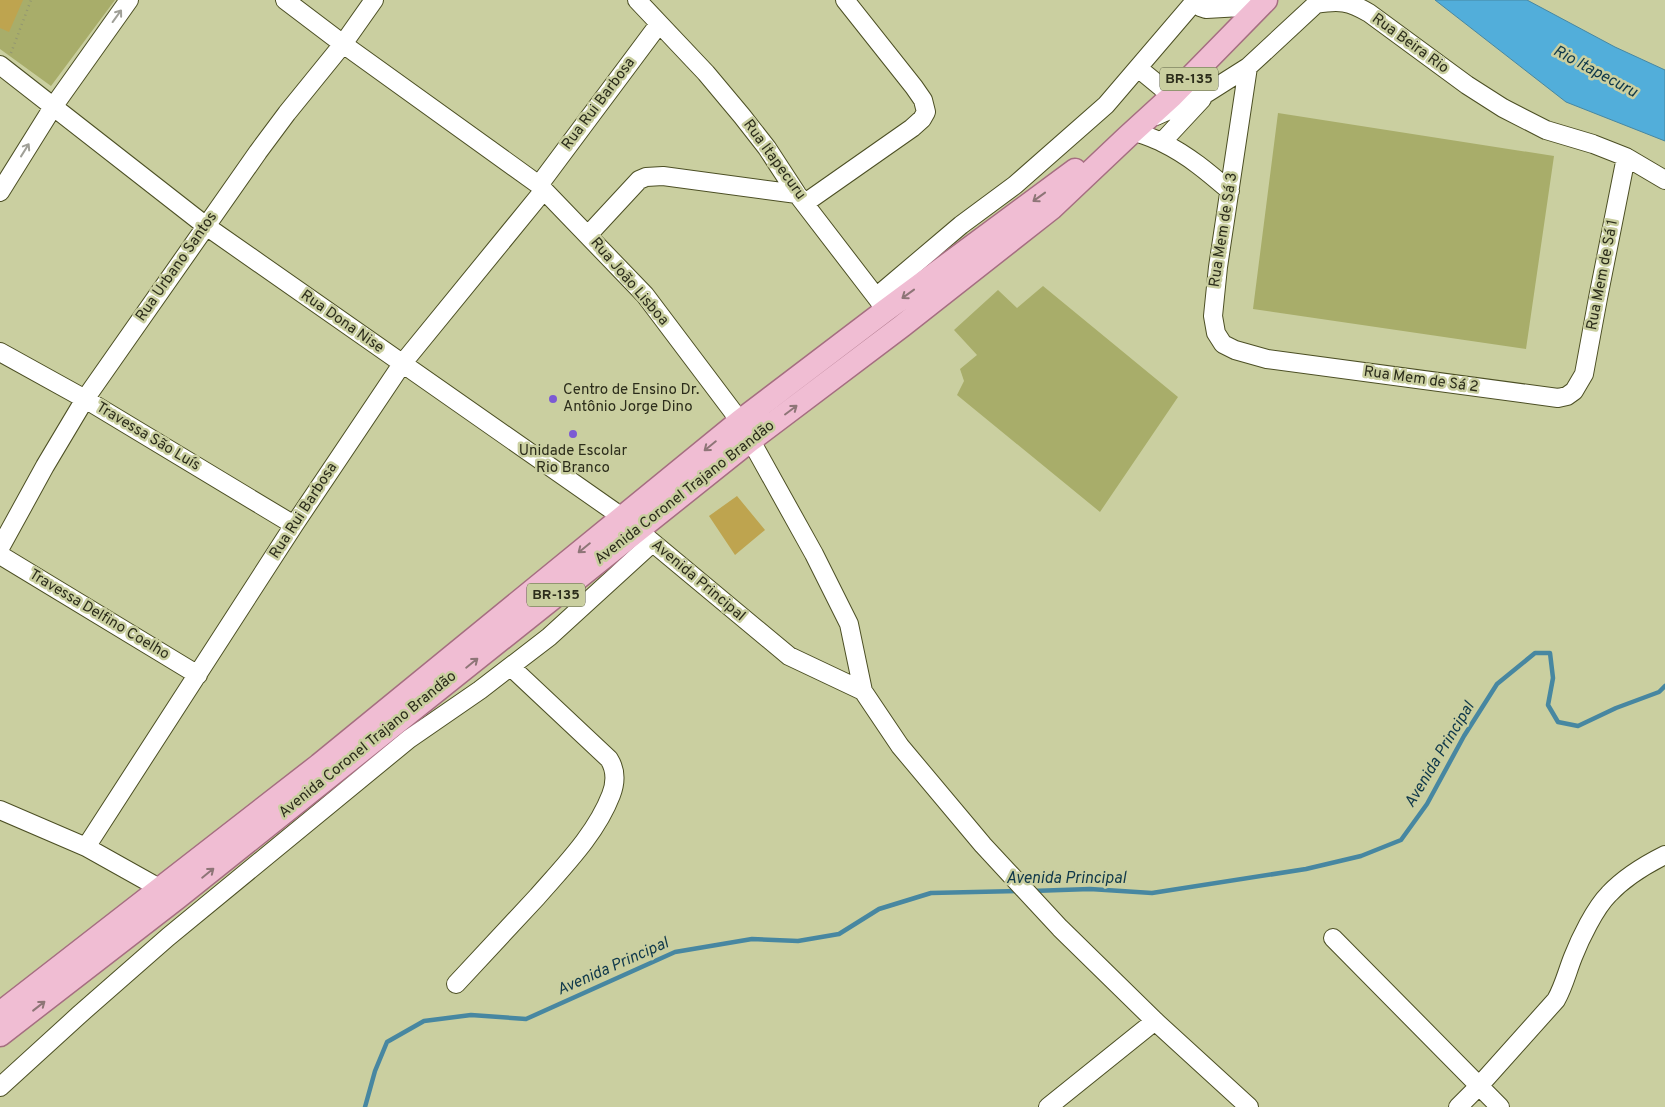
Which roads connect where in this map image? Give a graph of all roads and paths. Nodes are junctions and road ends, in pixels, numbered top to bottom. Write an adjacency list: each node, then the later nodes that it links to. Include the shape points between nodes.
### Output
1 (31, 0): 11 (path)
2 (129, 0): 16 (street, one-way to 2)
3 (285, 0): 10 (street, Rua João Lisboa)
4 (374, 0): 10 (street, Rua Urbano Santos)
5 (637, 0): 9 (street, Rua Itapecuru)
6 (845, 0): 25 (street, via 914,87 926,112 912,128)
7 (1194, 1): 8 (street, via 1206,9); 12 (street)
8 (1262, 3): 15 (main road, Avenida Coronel Trajano Brandão / BR-135)
9 (659, 24): 22 (street, Rua Rui Barbosa); 25 (street, Rua Itapecuru, via 742,116)
10 (343, 44): 22 (street, Rua João Lisboa); 26 (street, Rua Urbano Santos, via 281,120)
11 (2, 66): 16 (street, Rua Dona Nise)
12 (1138, 68): 15 (street); 28 (street, via 1106,105 1015,185 961,226)
13 (1248, 68): 14 (street, Rua Beira Rio); 20 (street, Rua Beira Rio, via 1316,4 1342,0 1369,13 1467,85 1530,123); 23 (street, Rua Mem de Sá 3)
14 (1207, 93): 17 (street, Rua Beira Rio); 18 (street)
15 (1172, 96): 17 (main road, Avenida Coronel Trajano Brandão / BR-135)
16 (52, 107): 24 (street, one-way to 16); 26 (street, Rua Dona Nise)
17 (1138, 127): 18 (street); 19 (main road, Avenida Coronel Trajano Brandão / BR-135)
18 (1162, 142): 23 (street, via 1196,163)
19 (1110, 153): 28 (main road, Avenida Coronel Trajano Brandão / BR-135, one-way to 28, via 1074,171); 29 (main road, Avenida Coronel Trajano Brandão / BR-135, via 1052,208)
20 (1626, 157): 21 (street, Rua Beira Rio); 33 (street, Rua Mem de Sá 1, via 1584,374)
21 (1665, 180)
22 (541, 187): 27 (street, Rua João Lisboa); 32 (street, Rua Rui Barbosa)
23 (1230, 191): 31 (street, Rua Mem de Sá 3, via 1214,298 1214,325 1220,340 1228,348)
24 (0, 192)
25 (801, 198): 27 (street, via 663,176 646,177 632,187); 28 (street, Rua Itapecuru)
26 (206, 226): 32 (street, Rua Dona Nise); 34 (street, Rua Urbano Santos)
27 (588, 235): 35 (street, Rua João Lisboa, via 645,295)
28 (881, 304): 29 (street, Rua Itapecuru); 35 (main road, Avenida Coronel Trajano Brandão / BR-135)
29 (902, 326): 35 (main road, Avenida Coronel Trajano Brandão / BR-135, one-way to 29)
30 (0, 352): 34 (street, Travessa São Luís)
31 (1267, 359): 33 (street, Rua Mem de Sá 2, via 1558,398)
32 (402, 364): 36 (street, Rua Rui Barbosa); 37 (street, Rua Dona Nise)
33 (1574, 391)
34 (85, 399): 36 (street, Travessa São Luís); 38 (street, Rua Urbano Santos)
35 (745, 430): 37 (main road, Avenida Coronel Trajano Brandão / BR-135); 42 (street, Rua João Lisboa, via 849,624)
36 (294, 525): 41 (street, Rua Rui Barbosa)
37 (637, 530): 40 (street, Avenida Coronel Trajano Brandão, via 549,637); 42 (street, Avenida Principal, via 789,656); 46 (main road, Avenida Coronel Trajano Brandão / BR-135, via 319,765)
38 (0, 548)
39 (0, 555): 41 (street, Travessa Delfino Coelho)
40 (510, 666): 48 (street, via 609,759 615,775 614,784 603,812 568,862); 53 (street, Avenida Coronel Trajano Brandão, via 409,739 168,937)
41 (198, 675): 44 (street, Rua Rui Barbosa)
42 (864, 692): 50 (street, via 900,746 982,845 1060,928)
43 (0, 810): 44 (street)
44 (86, 847): 46 (street)
45 (1665, 855): 52 (street, via 1608,895 1572,958 1556,1000)
46 (168, 893): 49 (main road, Avenida Coronel Trajano Brandão / BR-135); 51 (main road, Avenida Coronel Trajano Brandão / BR-135, one-way to 46)
47 (1333, 938): 52 (street)
48 (456, 984)
49 (0, 1013)
50 (1155, 1021): 54 (street); 55 (street)
51 (0, 1035)
52 (1480, 1086): 56 (street); 57 (street)
53 (0, 1087)
54 (1048, 1107)
55 (1249, 1107)
56 (1458, 1107)
57 (1500, 1107)

